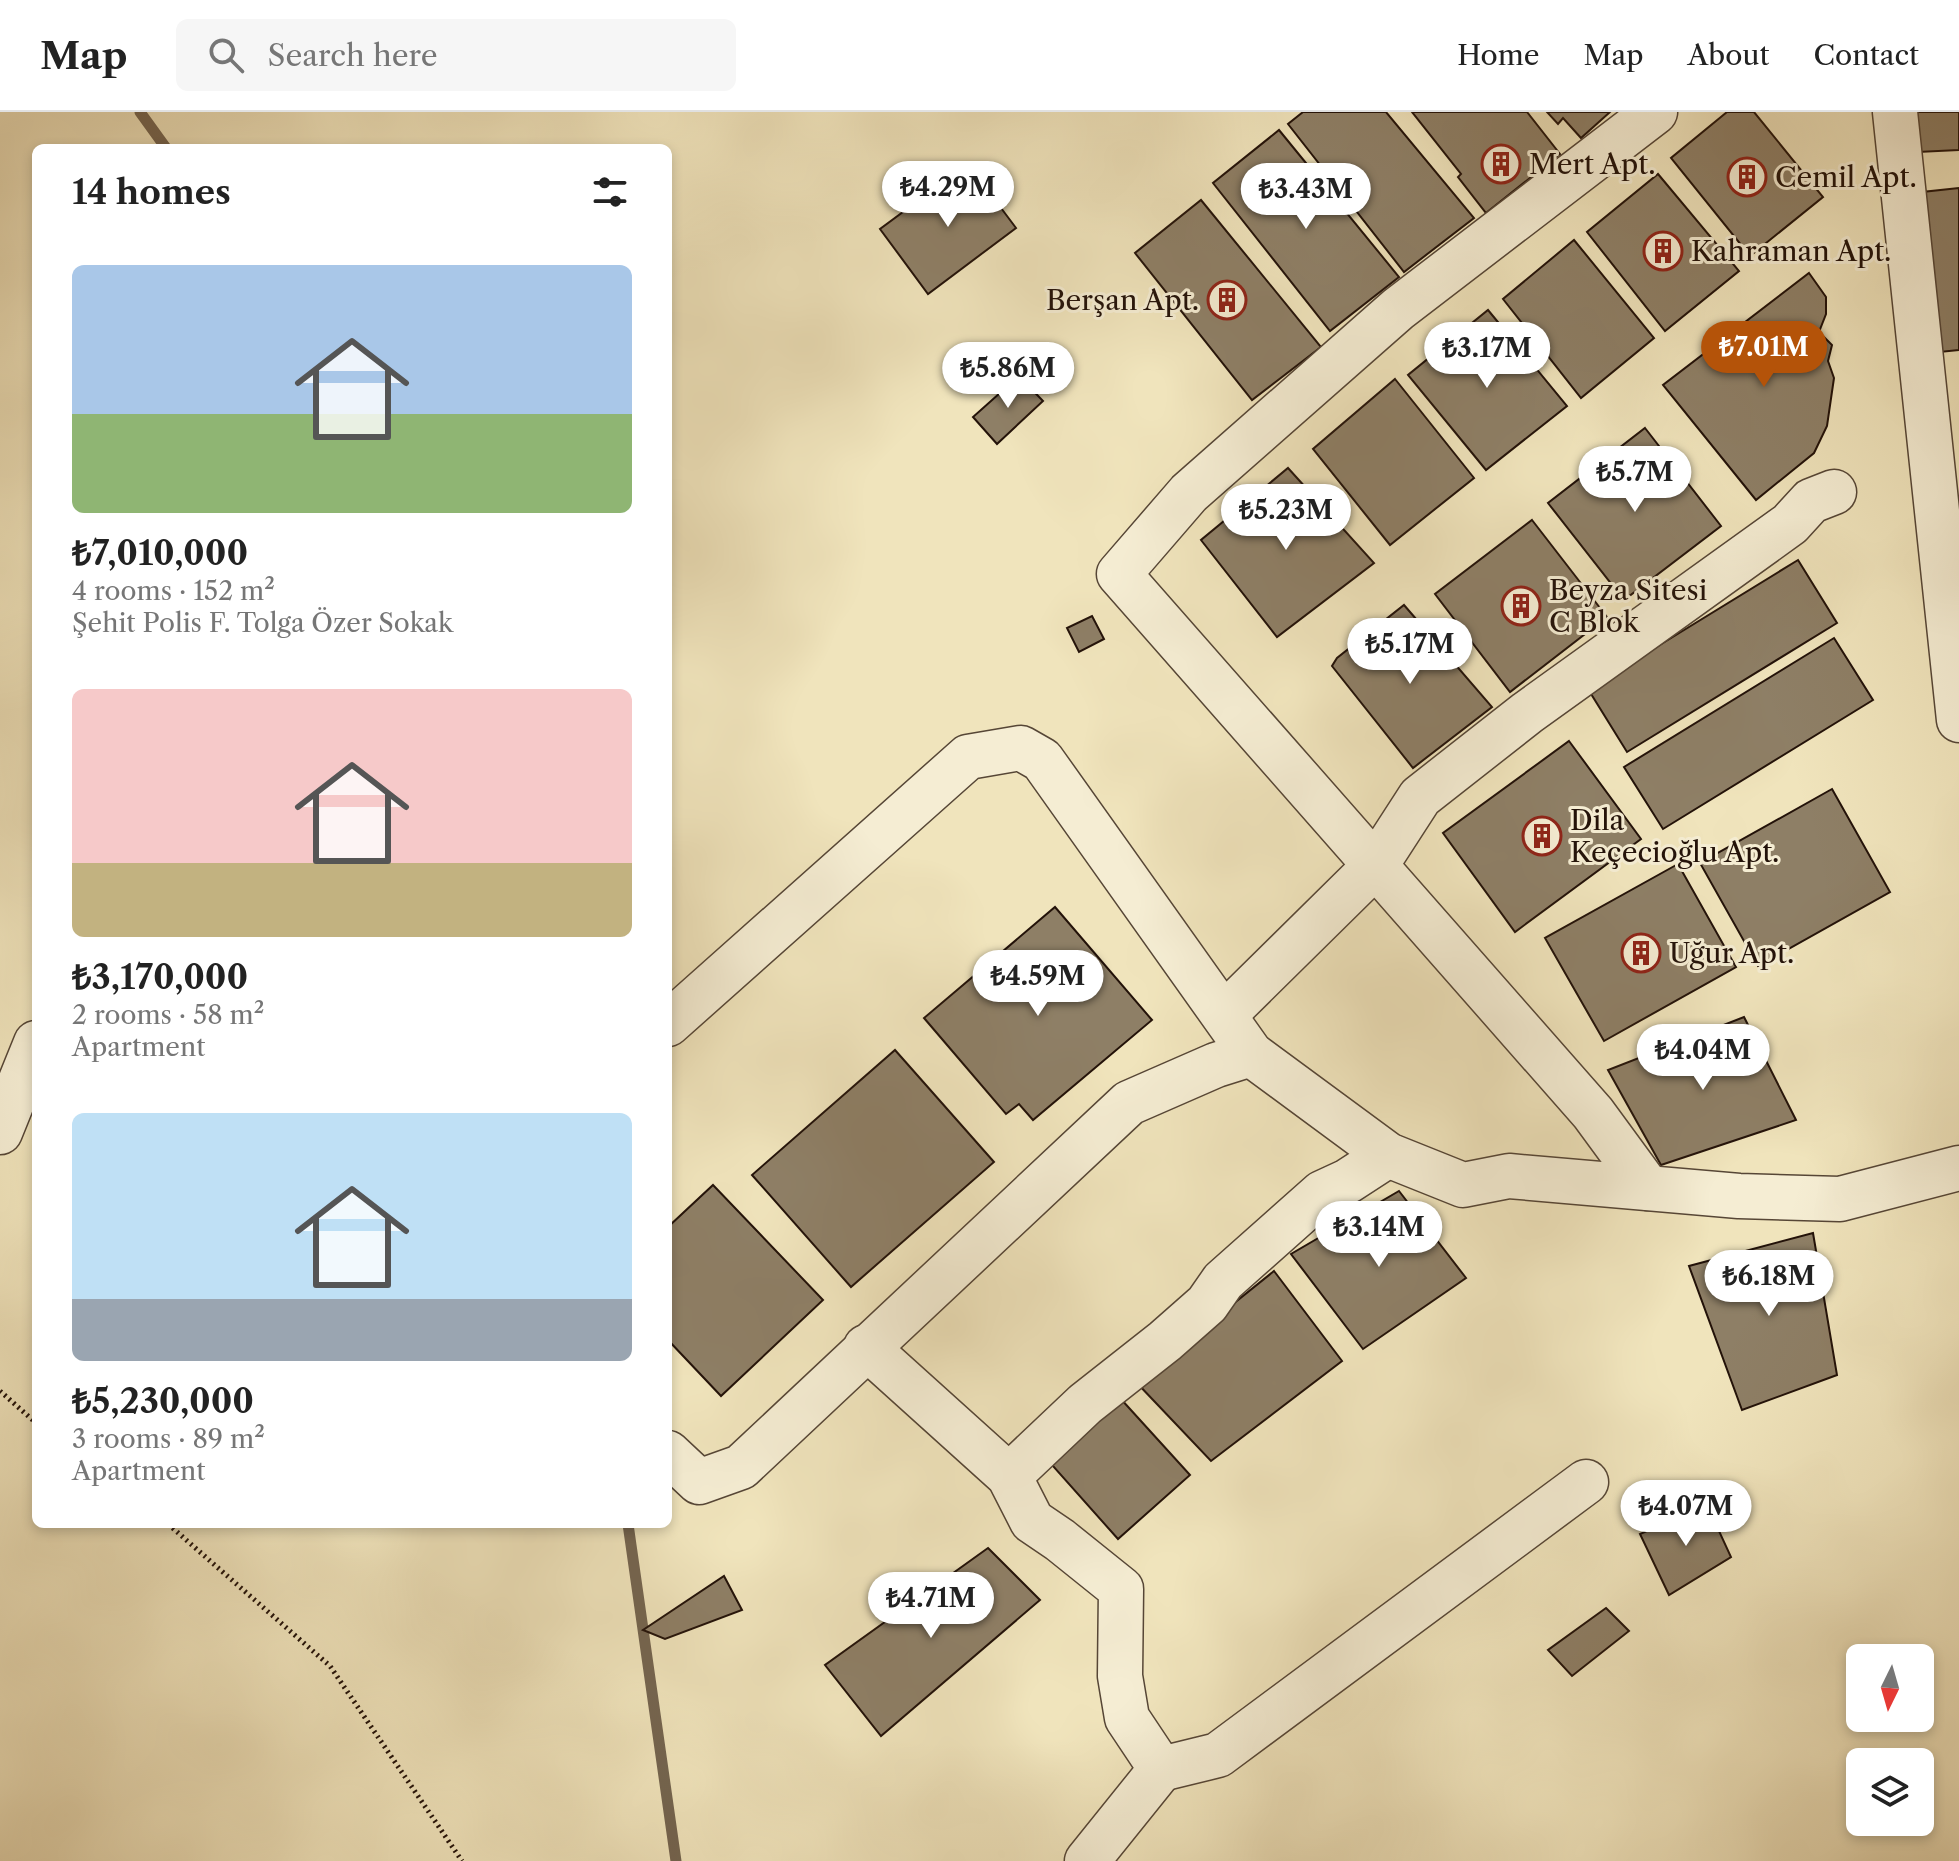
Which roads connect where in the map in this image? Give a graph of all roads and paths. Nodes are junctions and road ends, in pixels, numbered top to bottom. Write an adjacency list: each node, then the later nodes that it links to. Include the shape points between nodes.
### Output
1 (1655, 112): 6 (street, via 1398,309 1189,493 1119,574)
2 (1895, 112): 4 (street)
3 (1834, 492): 6 (street, via 1811,501 1790,524 1527,713 1420,797)
4 (1952, 595): 5 (street)
5 (1959, 720)
6 (1376, 865): 7 (street); 14 (street, via 1593,1113)
7 (1224, 1015): 8 (street, via 1042,760 1021,748 968,757); 10 (street)
8 (672, 1020)
9 (32, 1053): 11 (street)
10 (1251, 1054): 12 (street); 15 (street, via 1129,1103)
11 (1, 1127)
12 (1388, 1155): 14 (street, via 1463,1185 1509,1176); 19 (street, via 1322,1193 1223,1281 1207,1304 1085,1404)
13 (1959, 1168): 14 (street, via 1840,1199)
14 (1648, 1188)
15 (866, 1347): 18 (street, via 741,1467 699,1482); 19 (street)
16 (0, 1391): 17 (path)
17 (32, 1419)
18 (672, 1457)
19 (1009, 1476): 22 (street, via 1032,1521 1121,1589 1120,1676 1127,1718)
20 (1586, 1482): 22 (street, via 1218,1755)
21 (173, 1528): 23 (path, via 330,1666)
22 (1161, 1769): 24 (street)
23 (462, 1861)
24 (1087, 1861)

